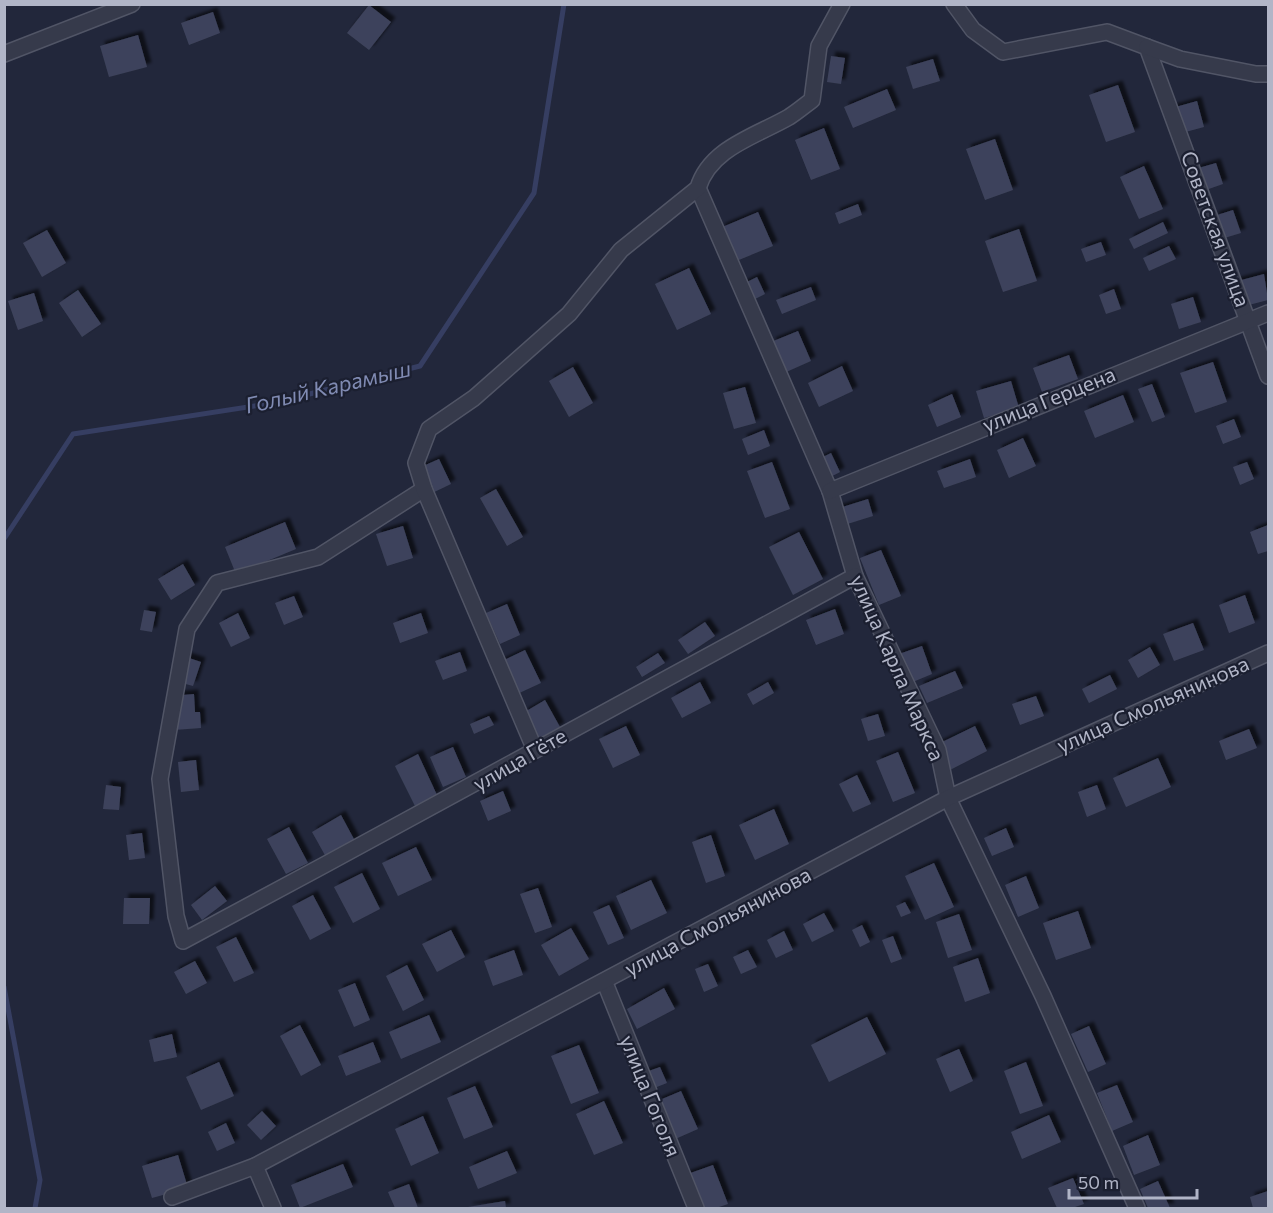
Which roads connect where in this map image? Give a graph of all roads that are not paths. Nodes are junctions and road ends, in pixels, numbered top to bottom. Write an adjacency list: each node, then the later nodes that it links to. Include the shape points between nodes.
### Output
1 (132, 4): 4 (street)
2 (842, 4): 8 (street, via 819,46 812,100 789,117 733,145 702,174)
3 (954, 4): 5 (street, via 973,30 1003,52 1107,32)
4 (106, 9): 6 (street)
5 (1147, 47): 7 (street, via 1210,65); 10 (street, Советская улица)
6 (4, 54)
7 (1269, 74)
8 (698, 188): 12 (street, via 621,250 569,314 474,398 429,429 416,463); 13 (street, улица Карла Маркса)
9 (1269, 313): 10 (street, улица Герцена)
10 (1248, 320): 11 (street, Советская улица); 13 (street, улица Герцена)
11 (1269, 376)
12 (424, 489): 16 (street); 16 (street, улица Гёте, via 318,557 217,583 187,628 160,779 176,916 183,941 480,783)
13 (830, 490): 14 (street, улица Карла Маркса)
14 (855, 576): 16 (street, улица Гёте); 17 (street, улица Карла Маркса, via 938,750)
15 (1269, 653): 17 (street, улица Смольянинова)
16 (534, 750)
17 (948, 798): 18 (street, улица Смольянинова); 23 (street, улица Карла Маркса, via 1043,996)
18 (604, 983): 19 (street, улица Смольянинова); 22 (street, улица Гоголя)
19 (255, 1166): 20 (street, улица Смольянинова); 21 (street)
20 (172, 1197)
21 (273, 1209)
22 (696, 1209)
23 (1137, 1209)

